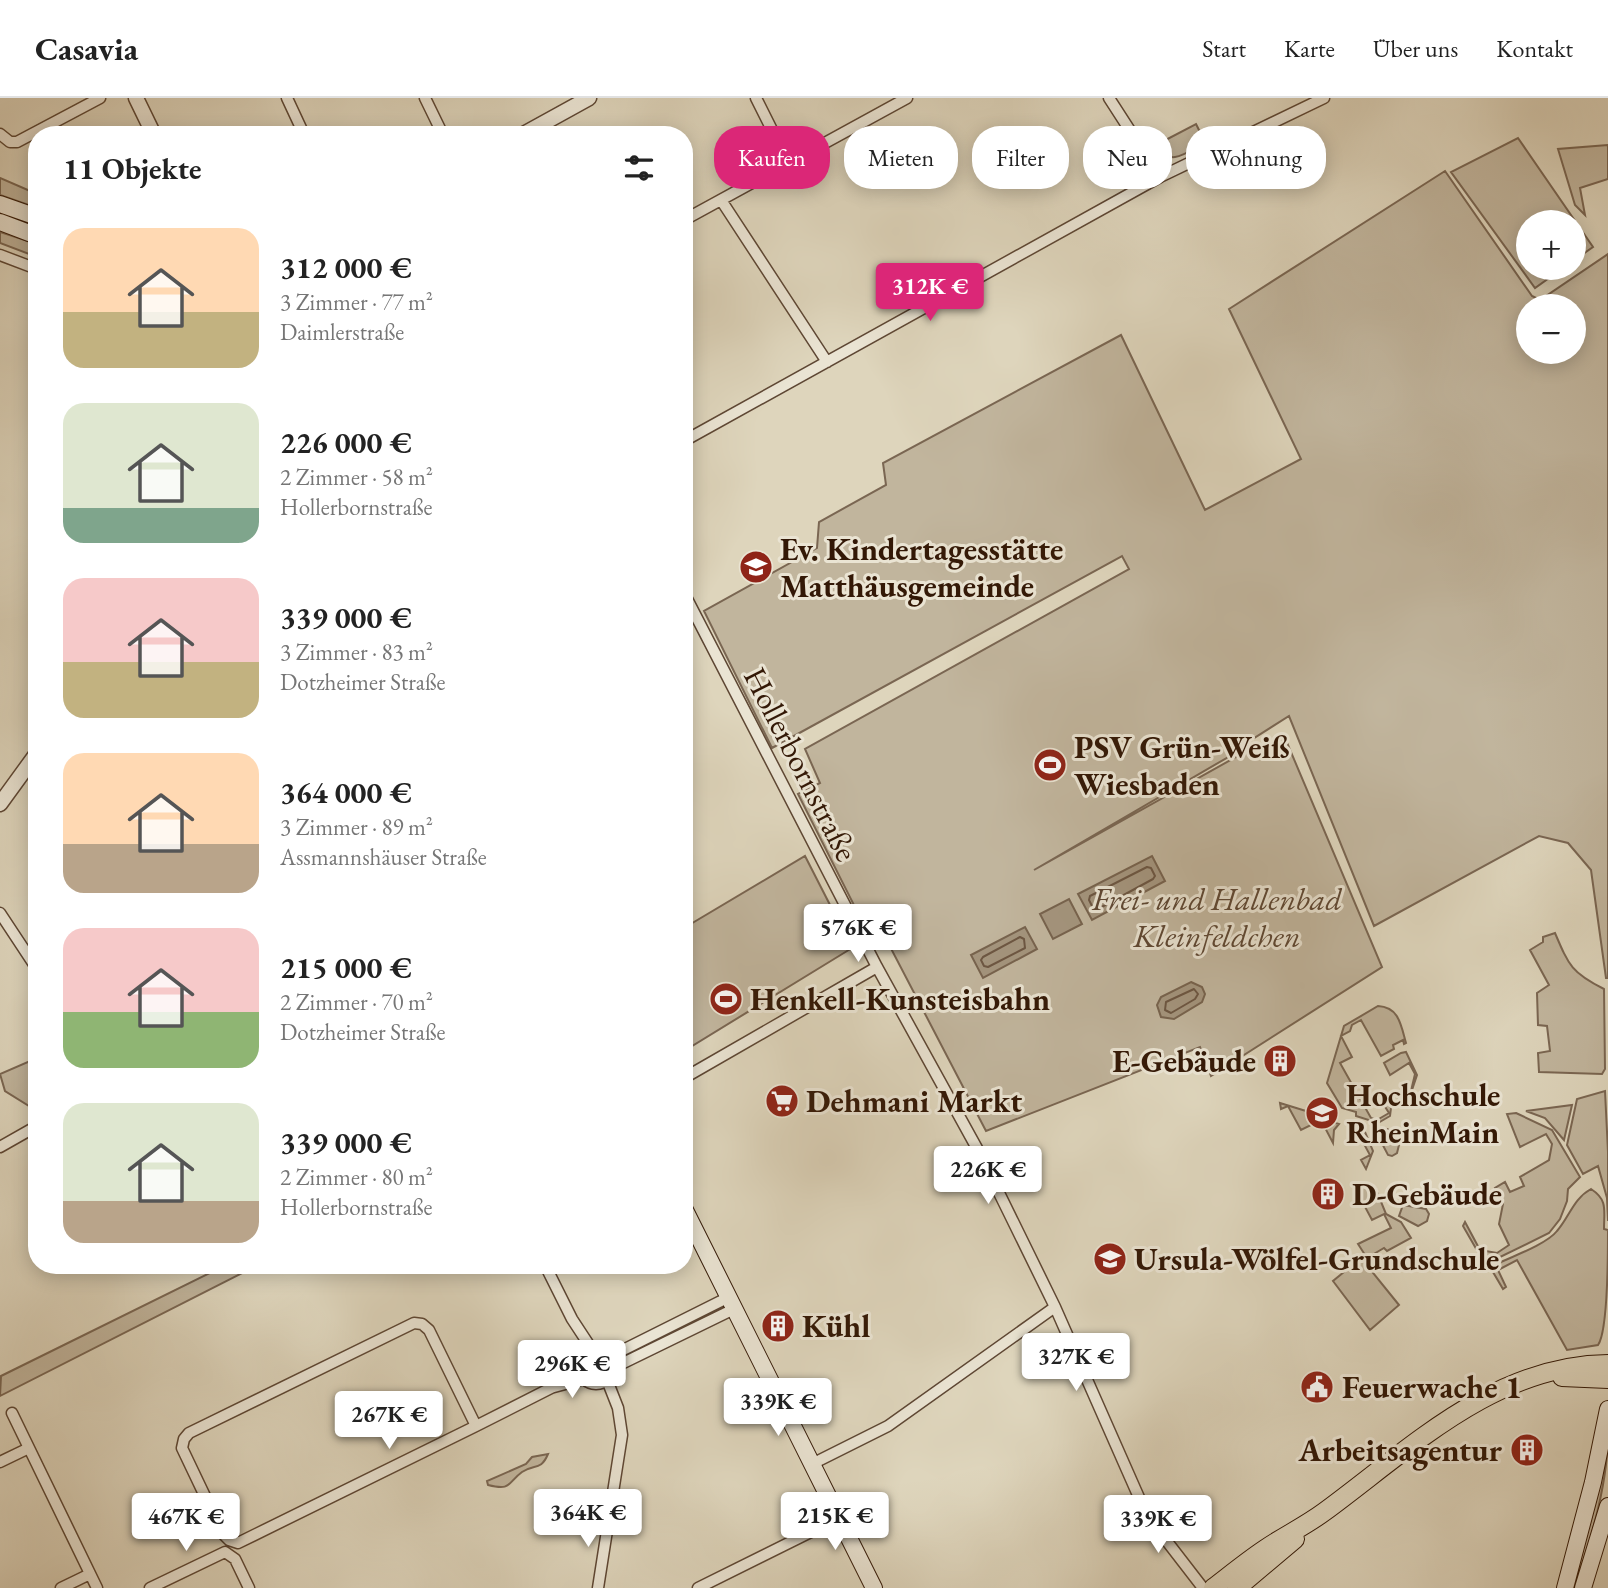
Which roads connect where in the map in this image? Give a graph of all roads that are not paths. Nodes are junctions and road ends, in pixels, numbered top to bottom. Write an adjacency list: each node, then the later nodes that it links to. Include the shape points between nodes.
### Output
1 (100, 98): 10 (street)
2 (136, 98): 11 (street)
3 (287, 98): 12 (street)
4 (425, 98): 13 (street)
5 (589, 98): 14 (street)
6 (756, 98): 15 (street)
7 (907, 98): 19 (street)
8 (1109, 98): 16 (street)
9 (1324, 98): 20 (street)
10 (47, 126)
11 (150, 126)
12 (300, 126)
13 (439, 126)
14 (538, 126)
15 (770, 126)
16 (1127, 126)
17 (0, 134): 18 (street, via 10,142)
18 (28, 136)
19 (830, 139)
20 (1172, 171)
21 (740, 189): 23 (street)
22 (1138, 189): 31 (street)
23 (721, 200): 26 (street); 31 (street)
24 (0, 204): 25 (main road)
25 (28, 214)
26 (693, 215)
27 (0, 222): 28 (main road)
28 (28, 233)
29 (0, 255): 30 (street)
30 (28, 266)
31 (827, 362): 32 (street)
32 (693, 436)
33 (693, 611): 38 (street, Hollerbornstraße)
34 (28, 765): 35 (street)
35 (0, 804)
36 (0, 913): 37 (street)
37 (28, 955)
38 (877, 967): 39 (street); 45 (street, Hollerbornstraße, via 979,1152)
39 (693, 1073)
40 (28, 1131): 41 (street)
41 (0, 1147)
42 (693, 1226): 44 (main road)
43 (550, 1274): 46 (street)
44 (732, 1303): 47 (street); 49 (street); 59 (main road)
45 (1055, 1307): 59 (street, via 888,1426); 72 (street, Hollerbornstraße, via 1141,1502)
46 (588, 1354): 47 (street); 50 (street)
47 (607, 1355): 49 (street)
48 (1608, 1364): 52 (main road, via 1570,1367)
49 (613, 1368): 53 (street)
50 (582, 1374): 53 (street, via 591,1383); 56 (street)
51 (1608, 1379): 52 (main road)
52 (1520, 1381): 62 (main road, via 1457,1412)
53 (603, 1382): 69 (street, via 620,1421 622,1443)
54 (1608, 1409): 75 (main road)
55 (12, 1413): 57 (street)
56 (476, 1426): 63 (street); 63 (street, via 429,1330 422,1324 410,1324 189,1433 182,1448)
57 (29, 1448): 58 (street); 64 (street)
58 (0, 1462)
59 (812, 1464): 61 (main road)
60 (1608, 1506): 76 (main road)
61 (839, 1518): 70 (street); 71 (main road)
62 (1315, 1519): 73 (main road); 74 (main road)
63 (231, 1548): 67 (street); 68 (street)
64 (90, 1574): 65 (street); 66 (street)
65 (61, 1588)
66 (97, 1588)
67 (150, 1588)
68 (249, 1588)
69 (598, 1588)
70 (698, 1588)
71 (874, 1588)
72 (1203, 1588)
73 (1213, 1588)
74 (1237, 1588)
75 (1565, 1588)
76 (1583, 1588)

